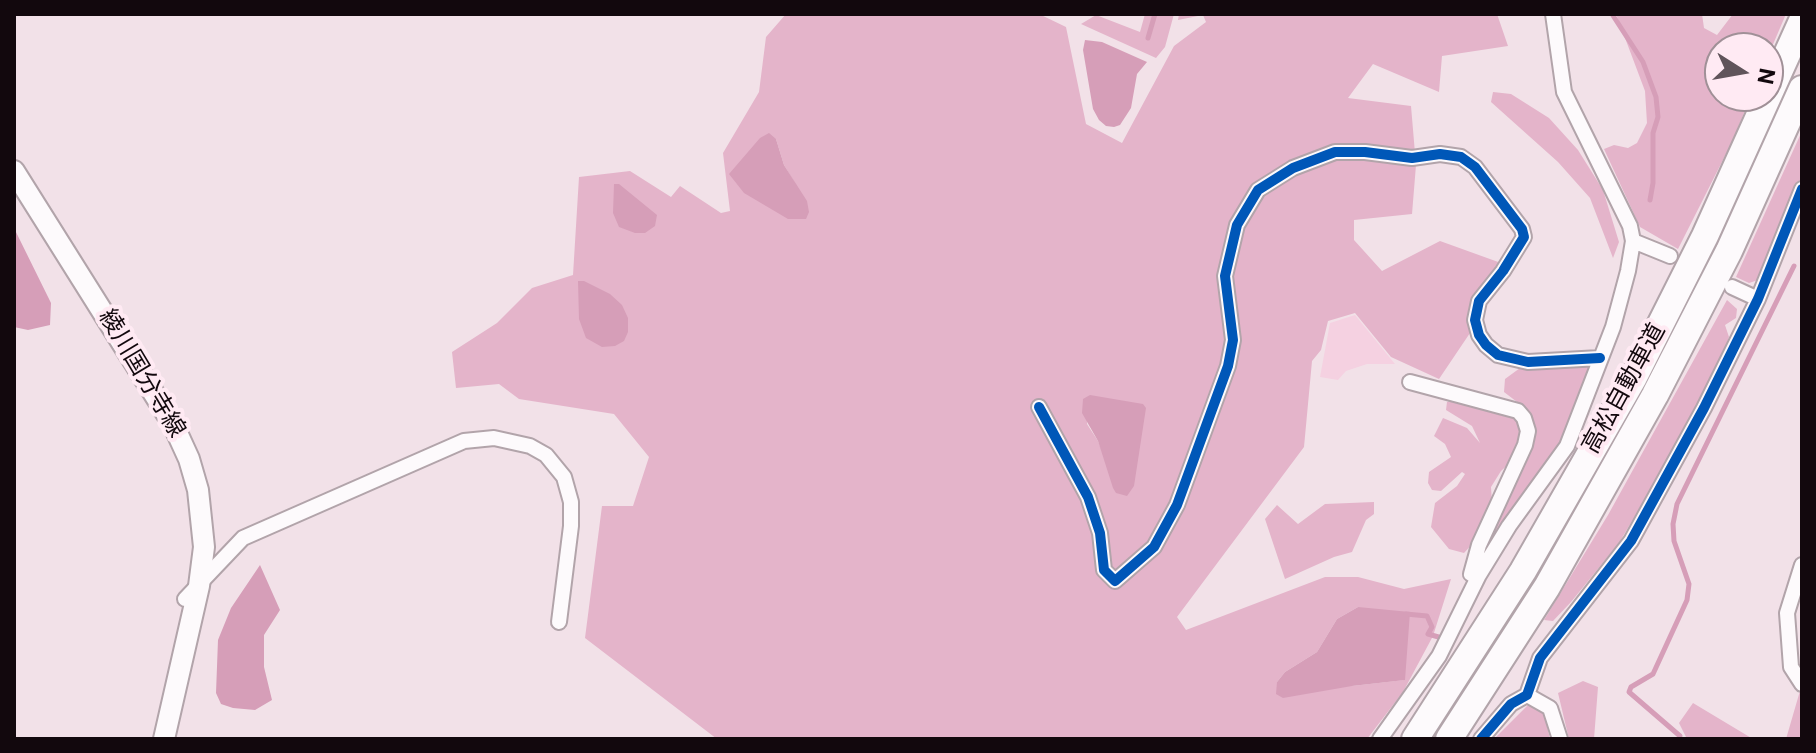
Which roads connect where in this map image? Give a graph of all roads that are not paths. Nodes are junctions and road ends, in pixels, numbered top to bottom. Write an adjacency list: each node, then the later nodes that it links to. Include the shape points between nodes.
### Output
1 (1553, 14): 6 (street, via 1564,92)
2 (1802, 21): 21 (highway, 高松自動車道, via 1634,377 1523,571)
3 (1802, 89): 22 (highway, 高松自動車道, via 1729,251 1655,395 1547,587)
4 (14, 171): 15 (main road, 綾川国分寺線, via 173,424 189,459 204,547)
5 (1802, 189): 9 (street)
6 (1633, 241): 7 (street); 10 (street, via 1613,327)
7 (1670, 256)
8 (1732, 287): 9 (street)
9 (1758, 299): 18 (street, via 1635,533 1540,658)
10 (1600, 358): 12 (street, via 1528,362 1498,355 1479,335 1479,301 1524,237 1475,167 1461,157 1440,154 1412,158 1335,152 1293,168 1258,190 1237,225 1225,276 1233,340 1228,366 1177,505 1154,547 1115,581 1104,570 1100,533 1088,497); 14 (street, via 1567,446)
11 (1410, 382): 14 (street, via 1518,411 1524,418 1525,445 1479,545 1471,574)
12 (1039, 407)
13 (1802, 565): 17 (street, via 1787,613 1791,667)
14 (1477, 578): 20 (street, via 1439,656)
15 (192, 592): 16 (street, via 243,538 464,441 494,438 530,446 546,455 564,477 571,526); 19 (main road, 綾川国分寺線)
16 (559, 622)
17 (1802, 684)
18 (1527, 695): 23 (street, via 1511,704); 24 (street, via 1550,708)
19 (164, 739)
20 (1380, 739)
21 (1415, 739)
22 (1449, 739)
23 (1481, 739)
24 (1560, 739)

